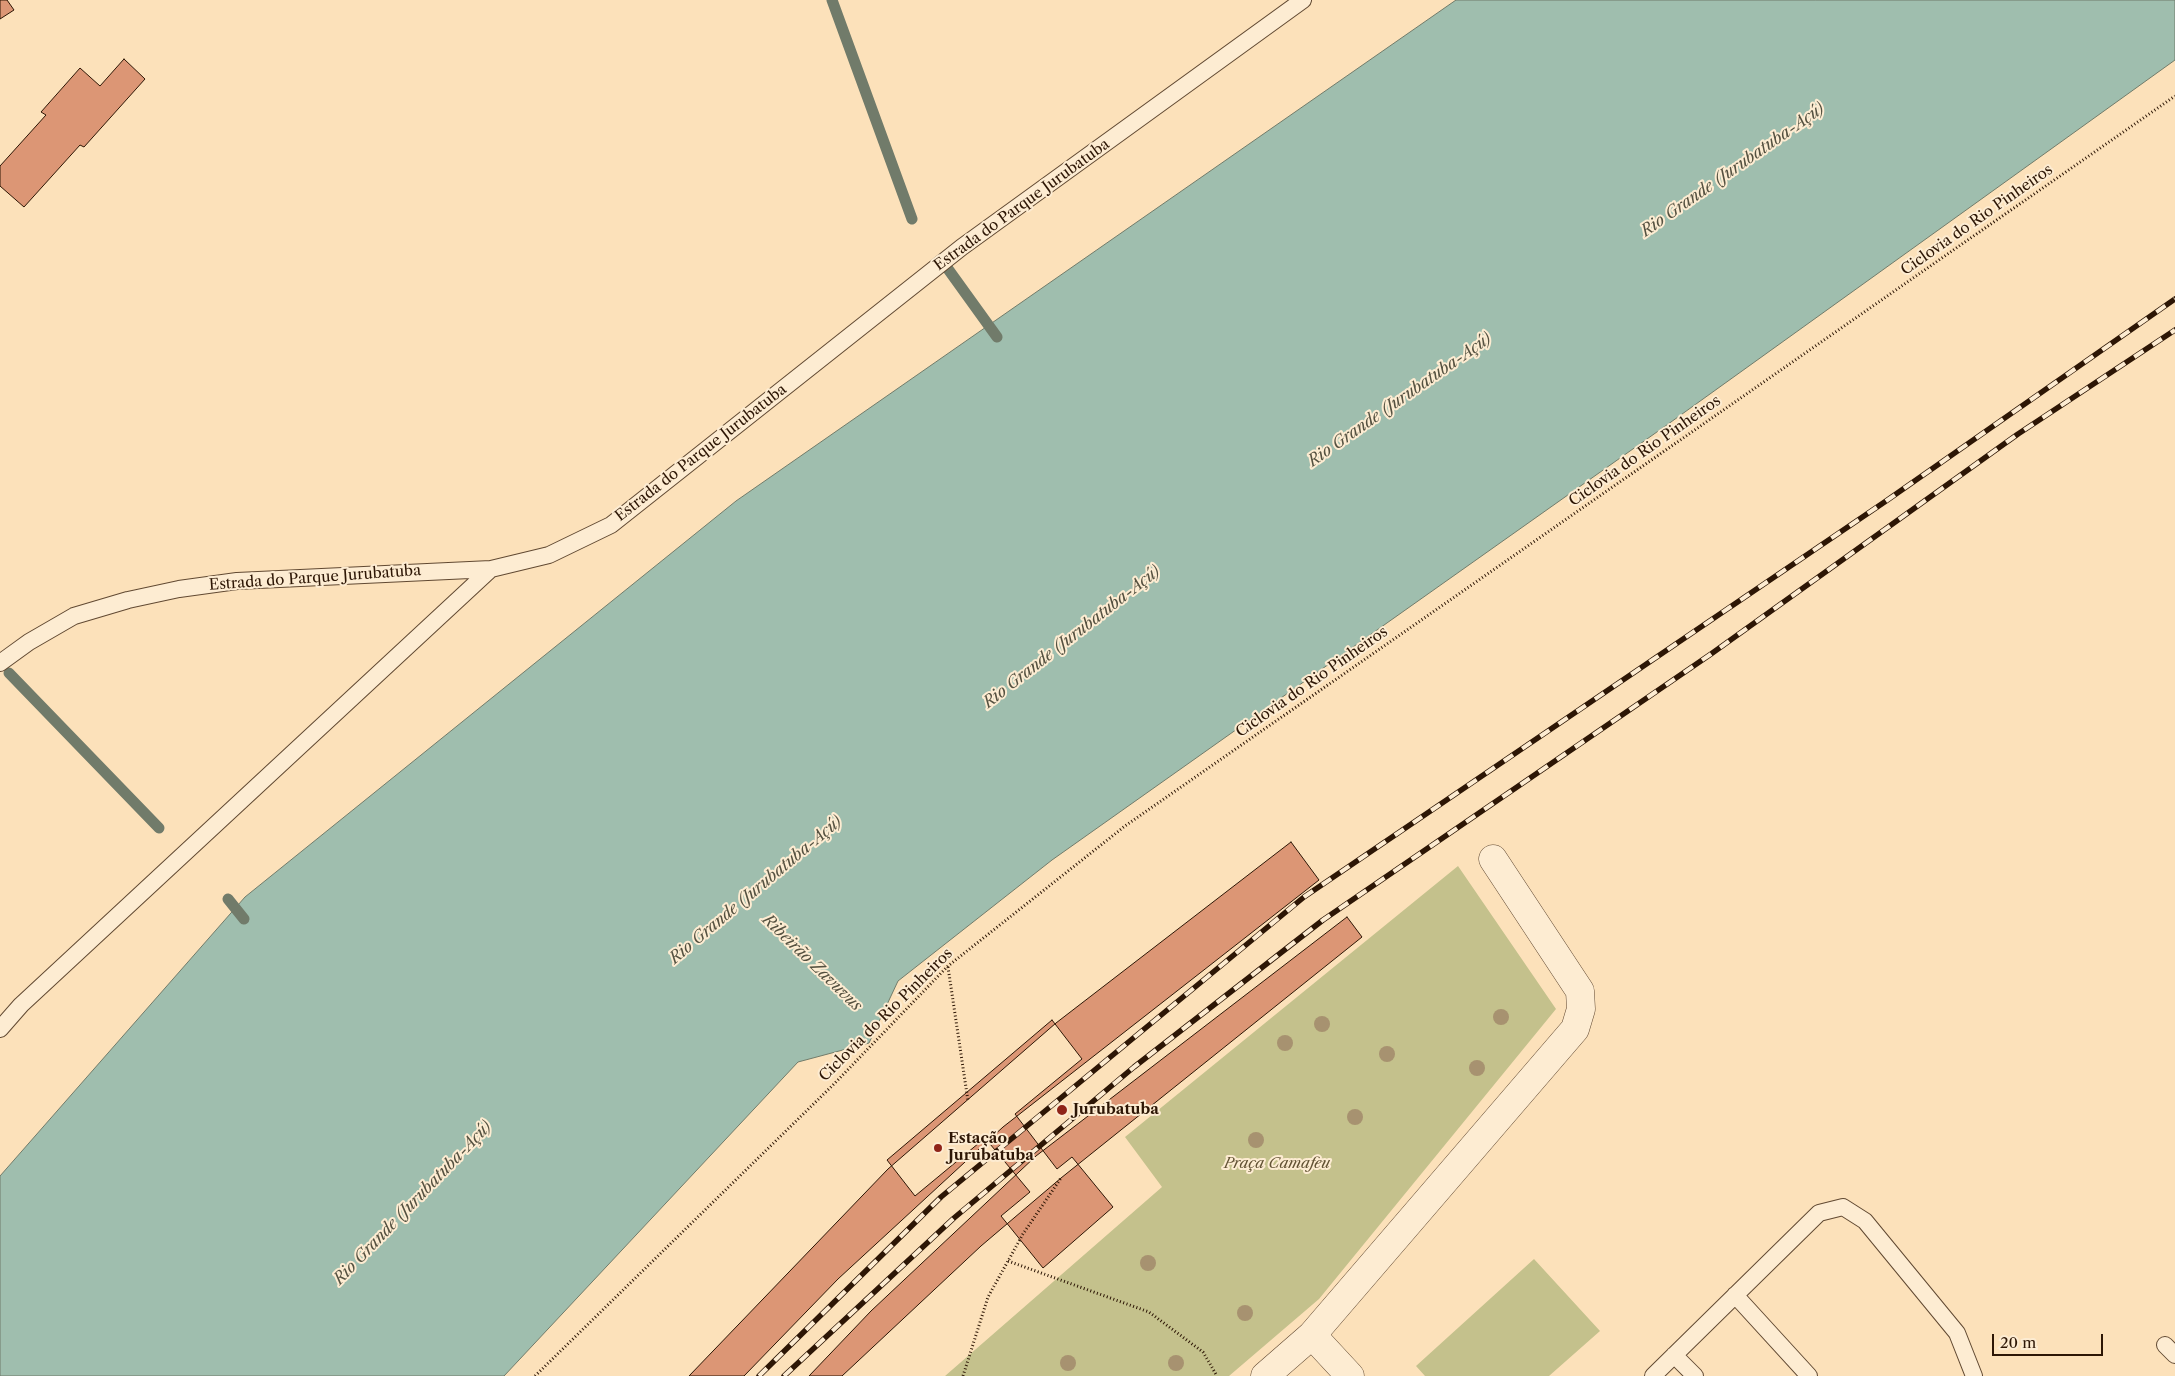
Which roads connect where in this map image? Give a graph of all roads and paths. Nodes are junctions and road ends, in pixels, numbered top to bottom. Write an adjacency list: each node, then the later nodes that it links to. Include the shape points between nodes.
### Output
1 (1303, 0): 3 (lane, Estrada do Parque Jurubatuba, via 962,247 611,525 549,555)
2 (2175, 96): 6 (path, Ciclovia do Rio Pinheiros, via 1125,826)
3 (491, 569): 4 (lane, Estrada do Parque Jurubatuba, via 246,581 179,588 74,616); 7 (lane)
4 (0, 663)
5 (1493, 859): 12 (street, via 1580,991 1581,1009 1575,1029)
6 (948, 966): 8 (path); 15 (path, Ciclovia do Rio Pinheiros, via 834,1084)
7 (0, 1029)
8 (968, 1101)
9 (1061, 1178): 10 (path)
10 (1008, 1261): 14 (path, via 1149,1312 1203,1352); 16 (path, via 988,1297)
11 (1735, 1295): 13 (lane); 21 (lane); 22 (lane, via 1819,1213 1843,1207 1866,1221 1957,1333)
12 (1312, 1335): 17 (street); 18 (street)
13 (1674, 1355): 19 (lane); 20 (lane)
14 (1216, 1375)
15 (535, 1376)
16 (963, 1376)
17 (1266, 1376)
18 (1350, 1376)
19 (1653, 1376)
20 (1695, 1376)
21 (1809, 1376)
22 (1974, 1376)

